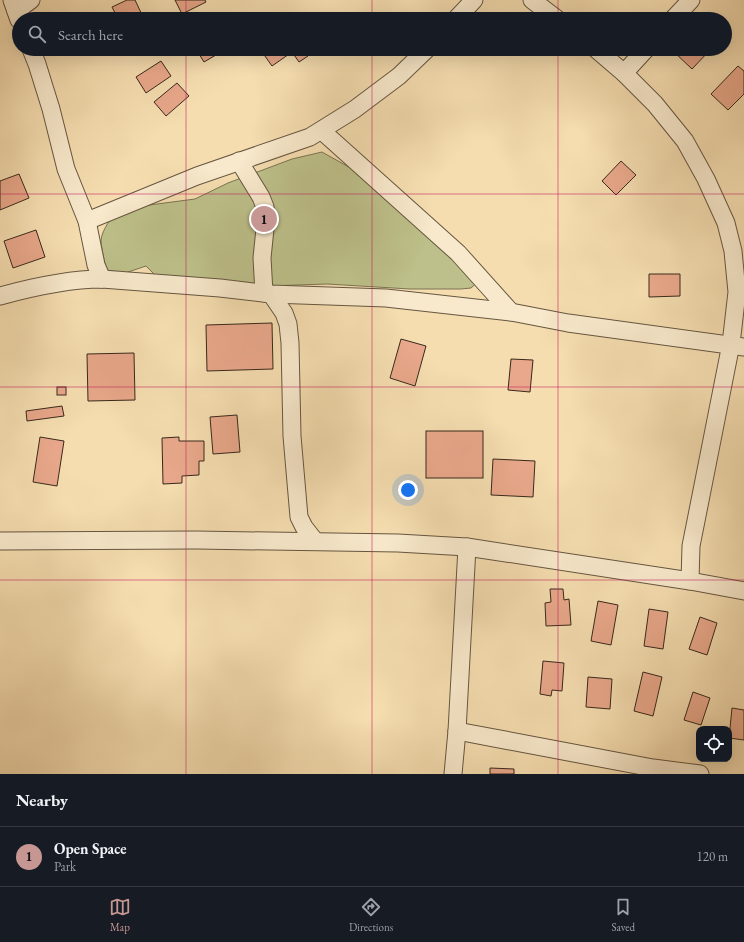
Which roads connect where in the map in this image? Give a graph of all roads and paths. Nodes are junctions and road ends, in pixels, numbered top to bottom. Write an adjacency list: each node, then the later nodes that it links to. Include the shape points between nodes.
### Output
1 (31, 0): 5 (street)
2 (474, 0): 6 (street)
3 (532, 0): 7 (street)
4 (691, 0): 8 (street)
5 (16, 11)
6 (463, 12)
7 (548, 12)
8 (680, 12)
9 (34, 56): 16 (street, via 51,109 66,169)
10 (420, 56): 14 (street, via 399,76)
11 (604, 56): 13 (street)
12 (640, 56): 13 (street)
13 (624, 73): 21 (street, via 655,104 685,141 726,223 733,251 737,292)
14 (322, 131): 15 (street); 20 (street, via 458,253)
15 (238, 161): 16 (street); 18 (street, via 265,207 262,258)
16 (87, 221): 17 (street, via 96,266)
17 (102, 279): 18 (street); 19 (street, via 24,289)
18 (268, 293): 20 (street, via 386,298); 23 (street, via 284,313 288,324 292,436 299,517)
19 (0, 296)
20 (511, 312): 21 (street, via 568,323)
21 (738, 346): 25 (street, via 691,546)
22 (0, 541): 23 (street)
23 (315, 541): 24 (street, via 398,542)
24 (467, 547): 25 (street); 27 (street)
25 (690, 581): 26 (street)
26 (744, 591)
27 (457, 731): 28 (street); 29 (street)
28 (652, 771): 30 (street)
29 (453, 774)
30 (700, 774)

